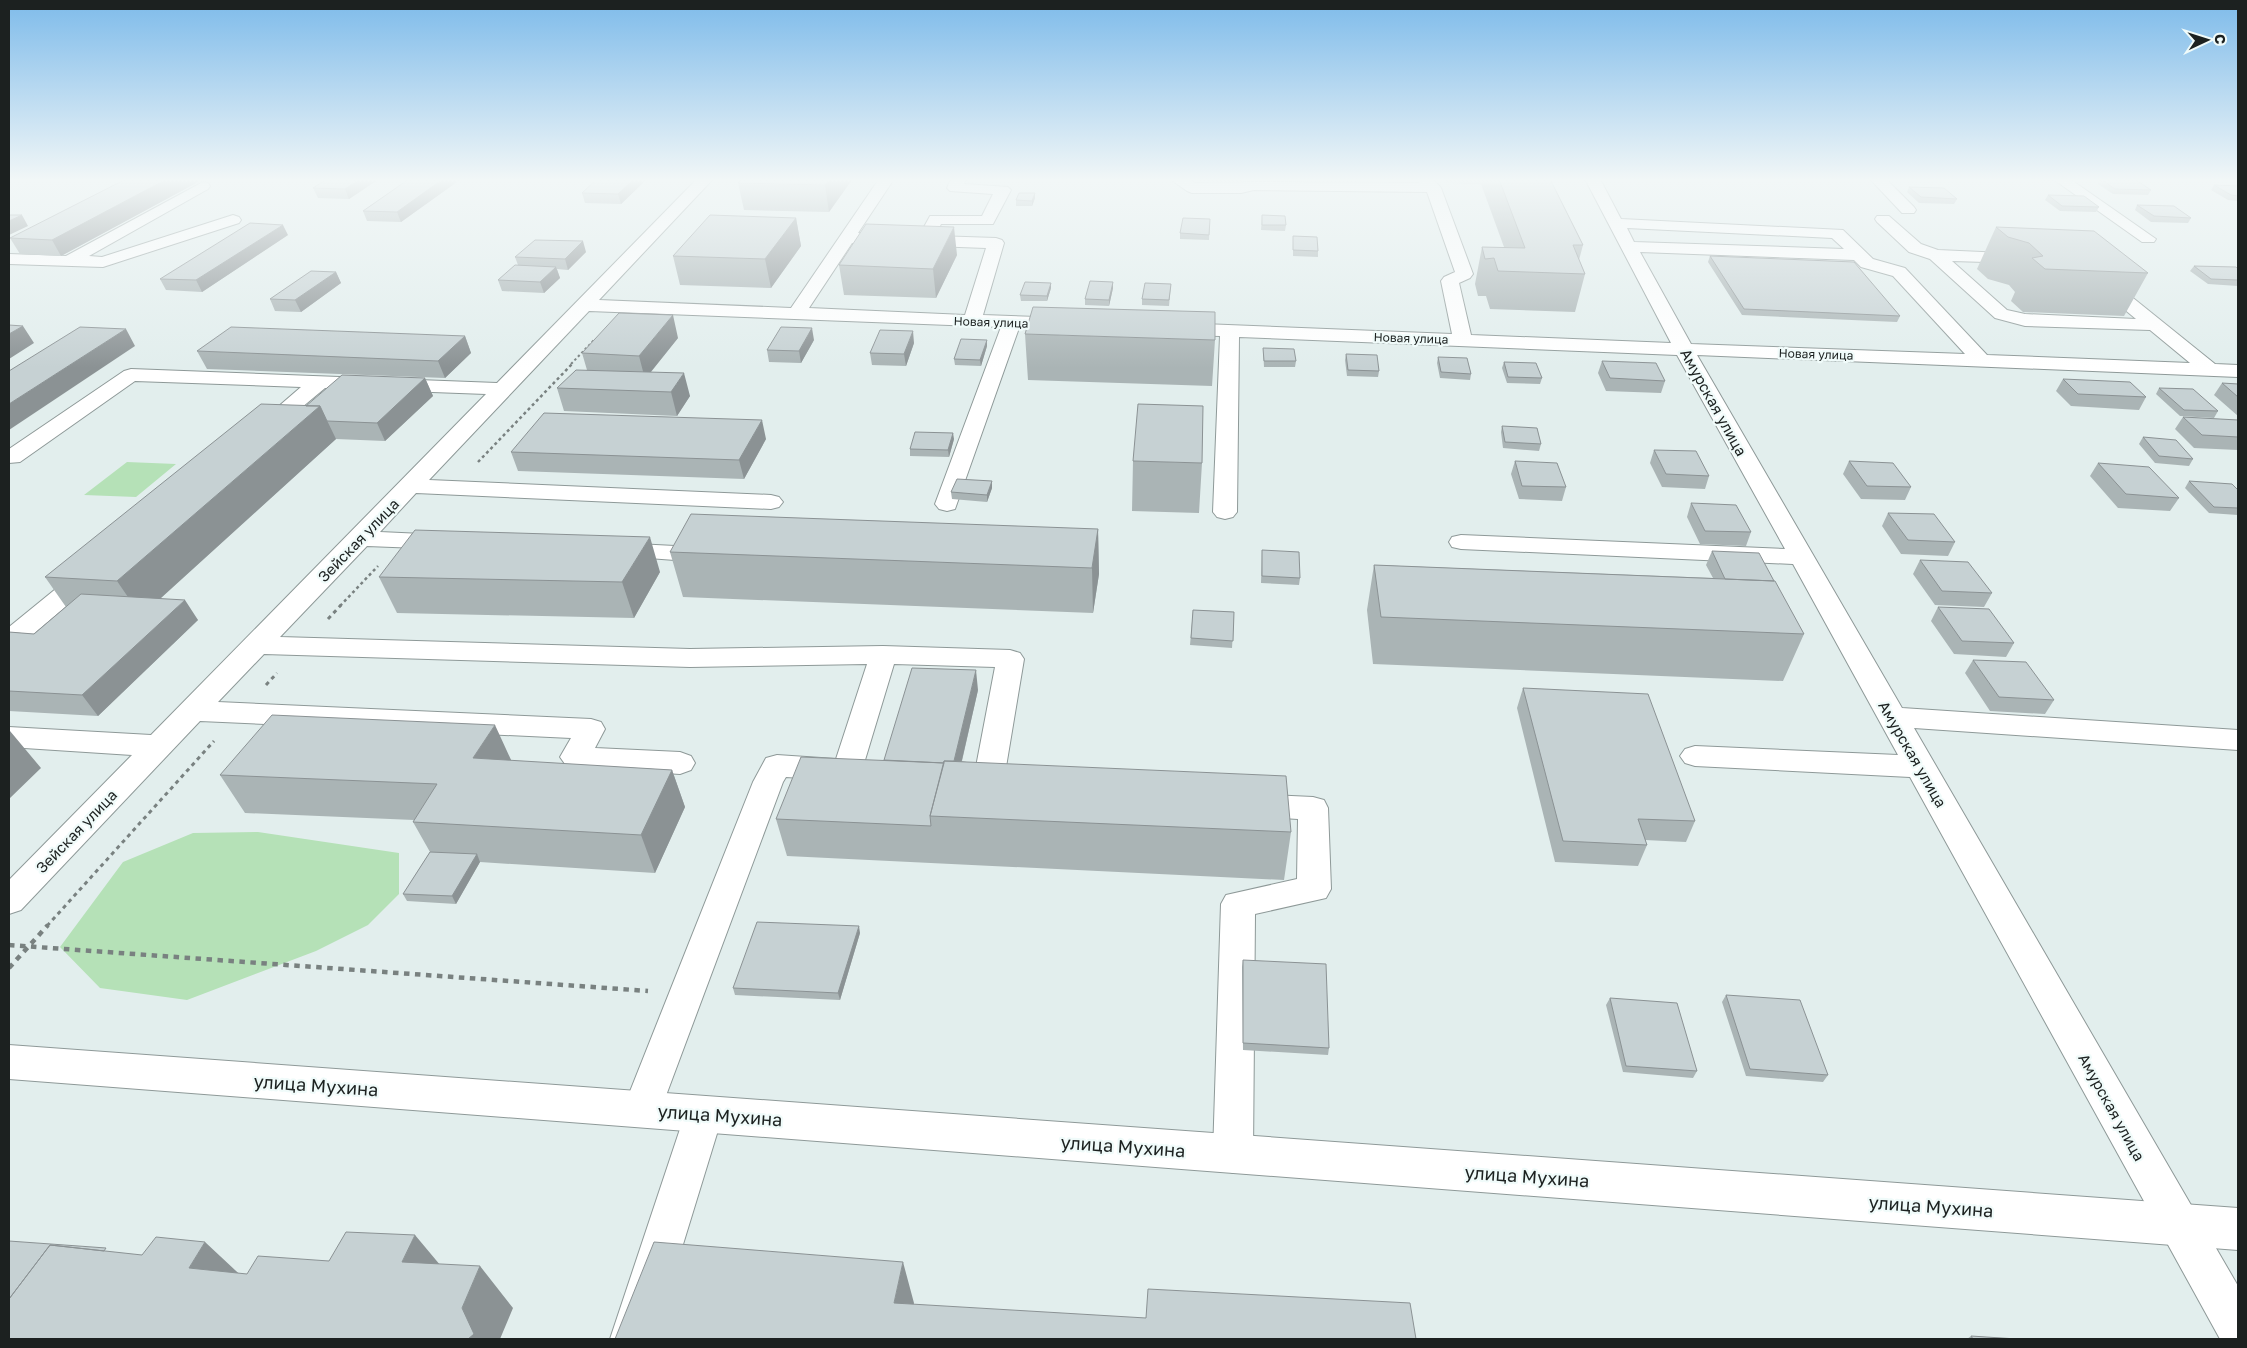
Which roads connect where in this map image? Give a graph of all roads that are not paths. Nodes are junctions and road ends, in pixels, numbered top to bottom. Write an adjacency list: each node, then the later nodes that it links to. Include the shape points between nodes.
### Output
1 (103, 242): 15 (street)
2 (165, 242): 15 (street, via 103,262)
3 (645, 242): 17 (street, Зейская улица)
4 (844, 242): 18 (street)
5 (957, 242): 19 (street, via 996,243)
6 (1452, 242): 25 (street, via 1464,274 1450,281)
7 (1625, 242): 10 (street, Амурская улица)
8 (1846, 242): 12 (street)
9 (1907, 242): 11 (street, via 1914,248)
10 (1628, 247): 12 (street); 26 (street, Амурская улица)
11 (1936, 254): 14 (street); 22 (street, via 2001,314 2025,320)
12 (1859, 255): 27 (street, via 1866,263 1899,272)
13 (9, 258): 15 (street)
14 (2035, 259)
15 (69, 261)
16 (2090, 272): 22 (street)
17 (584, 305): 18 (street, Новая улица); 30 (street, Зейская улица)
18 (796, 314): 19 (street, Новая улица)
19 (972, 321): 20 (street, Новая улица)
20 (1012, 322): 21 (street, Новая улица); 35 (street)
21 (1082, 325)
22 (2155, 325): 28 (street)
23 (1161, 328): 24 (street, Новая улица)
24 (1230, 331): 25 (street, Новая улица); 36 (street)
25 (1463, 340): 26 (street, Новая улица)
26 (1684, 349): 27 (street, Новая улица); 42 (street, Амурская улица)
27 (1982, 360): 28 (street, Новая улица)
28 (2228, 373)
29 (320, 382): 30 (street); 31 (street); 32 (street, via 131,375)
30 (504, 389): 33 (street, Зейская улица)
31 (244, 446)
32 (12, 457)
33 (410, 486): 34 (street); 37 (street, Зейская улица)
34 (771, 502)
35 (947, 504)
36 (1225, 512)
37 (359, 538): 39 (street); 45 (street, Зейская улица)
38 (1461, 542): 42 (street)
39 (471, 543)
40 (597, 549): 41 (street)
41 (675, 553)
42 (1801, 557): 48 (street, Амурская улица)
43 (108, 559): 44 (street)
44 (9, 641)
45 (256, 645): 46 (street, via 690,658); 47 (street, Зейская улица)
46 (883, 655): 55 (street, via 1010,659 986,793); 59 (street, via 847,770 777,766 768,782)
47 (192, 711): 51 (street, Зейская улица); 53 (street, via 591,729 575,757)
48 (1892, 717): 50 (street); 54 (street, Амурская улица)
49 (9, 737): 51 (street)
50 (2238, 740)
51 (159, 746): 57 (street, Зейская улица)
52 (1695, 756): 54 (street)
53 (680, 763)
54 (1920, 767): 62 (street, Амурская улица)
55 (1016, 794)
56 (1224, 804): 61 (street, via 1314,808 1314,889 1238,904)
57 (9, 900)
58 (9, 1062): 59 (street, улица Мухина)
59 (642, 1109): 60 (street, улица Мухина)
60 (704, 1114): 61 (street, улица Мухина); 65 (street)
61 (1233, 1154): 62 (street, улица Мухина)
62 (2179, 1225): 63 (street, улица Мухина); 64 (street, Амурская улица)
63 (2238, 1229)
64 (2238, 1328)
65 (632, 1339)

